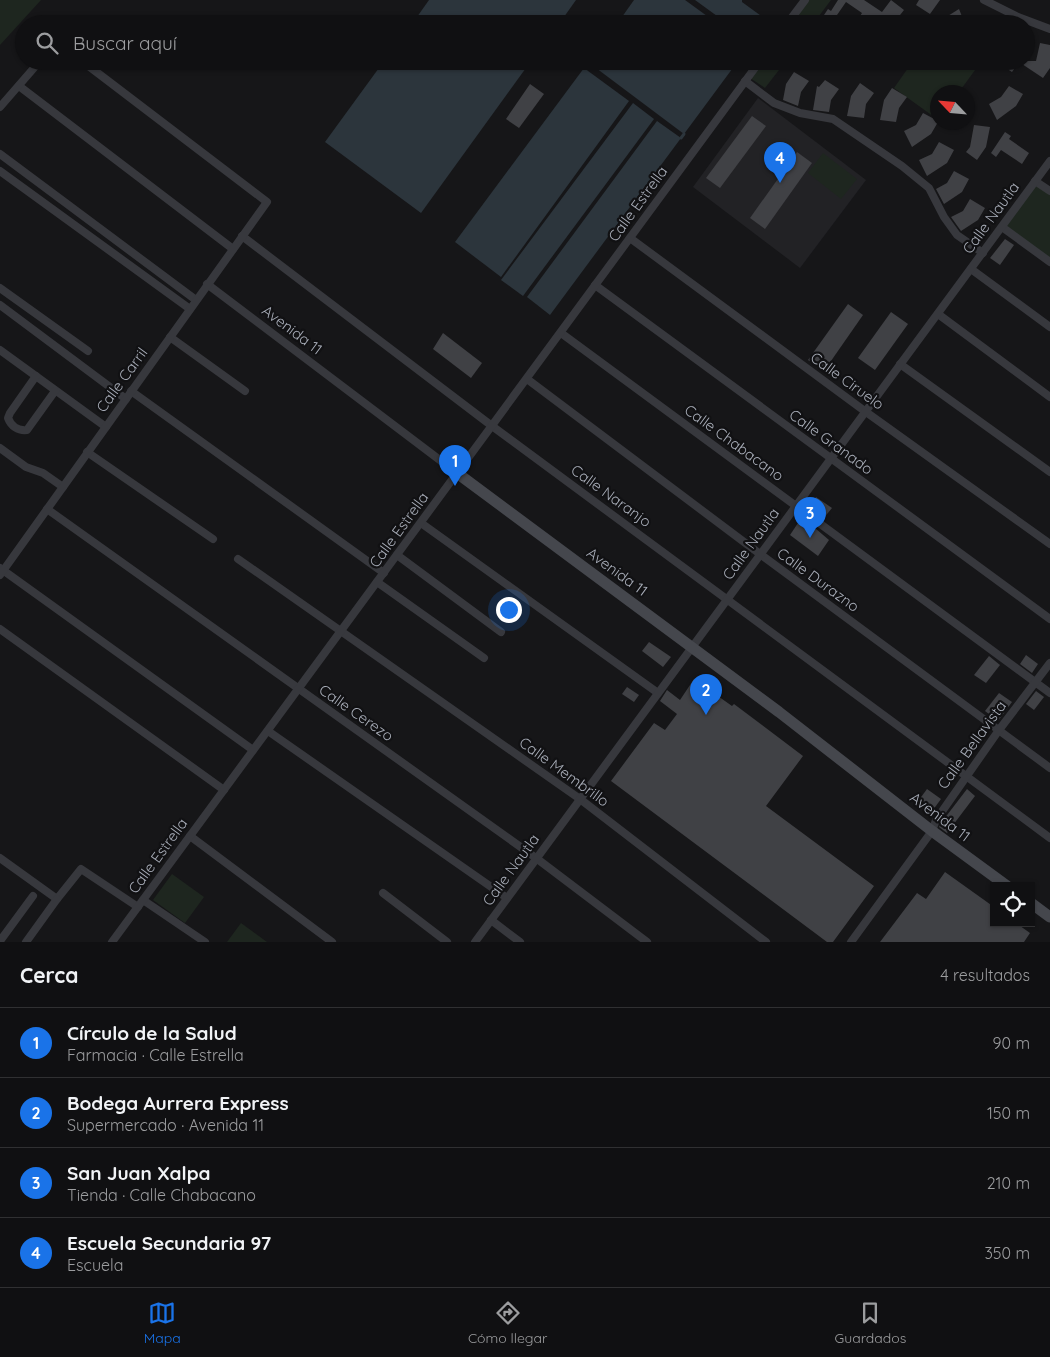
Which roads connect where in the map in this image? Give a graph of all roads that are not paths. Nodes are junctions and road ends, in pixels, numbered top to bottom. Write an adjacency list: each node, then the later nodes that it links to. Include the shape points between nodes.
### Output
1 (805, 0): 3 (street)
2 (984, 0): 4 (street)
3 (794, 15)
4 (1014, 15)
5 (1035, 24): 6 (street)
6 (1050, 30)
7 (32, 70): 11 (street)
8 (94, 70): 19 (street, Calle Carril, via 267,202)
9 (753, 70): 10 (street, Calle Estrella)
10 (745, 81): 20 (street, Calle Estrella); 22 (street, via 774,103 800,113 833,119 887,155 924,182 957,235)
11 (19, 86): 12 (street); 21 (street)
12 (0, 107)
13 (0, 154): 28 (street)
14 (1050, 161): 16 (street, Calle Nautla)
15 (0, 171): 30 (street)
16 (1035, 181): 17 (street); 18 (street, Calle Nautla)
17 (1050, 192)
18 (1002, 227): 22 (street, Calle Nautla); 23 (street)
19 (242, 236): 21 (street, Calle Carril); 47 (street, Calle Naranjo)
20 (630, 238): 26 (street, Calle Estrella); 45 (street, Calle Ciruelo)
21 (232, 249): 25 (street, Calle Carril)
22 (982, 253): 24 (street, Calle Nautla)
23 (1050, 262)
24 (971, 269): 31 (street, Calle Nautla); 32 (street)
25 (207, 284): 28 (street, Calle Carril); 52 (street, Avenida 11)
26 (595, 285): 33 (street, Calle Estrella); 50 (street, Calle Granado)
27 (0, 288): 36 (street)
28 (196, 300): 30 (street, Calle Carril)
29 (0, 305): 44 (street)
30 (190, 309): 34 (street, Calle Carril)
31 (938, 314): 37 (street, Calle Nautla); 43 (street)
32 (1050, 327)
33 (561, 332): 39 (street, Calle Estrella); 54 (street, Calle Chabacano)
34 (170, 337): 41 (street, Calle Carril); 42 (street)
35 (0, 350): 38 (street)
36 (88, 351)
37 (900, 364): 45 (street, Calle Nautla); 51 (street)
38 (36, 376): 40 (street); 40 (street, via 10,413 10,424 21,431 27,430)
39 (526, 379): 47 (street, Calle Estrella); 59 (street, Calle Durazno)
40 (55, 391): 46 (street)
41 (131, 391): 44 (street, Calle Carril); 63 (street)
42 (245, 391)
43 (1050, 397)
44 (126, 398): 46 (street, Calle Carril)
45 (866, 412): 50 (street, Calle Nautla); 58 (street, Calle Ciruelo)
46 (106, 426): 49 (street, Calle Carril)
47 (492, 426): 52 (street, Calle Estrella); 65 (street, Calle Naranjo)
48 (0, 448): 53 (street)
49 (88, 452): 53 (street, Calle Carril); 57 (street)
50 (831, 459): 54 (street, Calle Nautla); 66 (street, Calle Granado)
51 (1050, 472)
52 (458, 473): 56 (street, Calle Estrella); 70 (street, Avenida 11)
53 (63, 487): 55 (street, Calle Carril)
54 (796, 506): 59 (street, Calle Nautla); 73 (street, Calle Chabacano)
55 (47, 509): 62 (street, Calle Carril); 74 (street, Calle Cerezo)
56 (421, 523): 60 (street, Calle Estrella); 75 (street)
57 (213, 539)
58 (1050, 544)
59 (760, 554): 65 (street, Calle Nautla); 77 (street, Calle Durazno)
60 (397, 555): 63 (street, Calle Estrella); 69 (street)
61 (238, 559): 68 (street, Calle Membrillo)
62 (1, 571): 79 (street)
63 (384, 573): 64 (street, Calle Estrella)
64 (377, 582): 68 (street, Calle Estrella); 71 (street)
65 (728, 598): 70 (street, Calle Nautla); 81 (street, Calle Naranjo)
66 (1050, 619)
67 (0, 629): 82 (street)
68 (341, 631): 74 (street, Calle Estrella); 83 (street, Calle Membrillo)
69 (501, 632)
70 (692, 646): 75 (street, Calle Nautla); 84 (street, Avenida 11)
71 (484, 658)
72 (1050, 663): 73 (street, Calle Bellavista)
73 (1035, 682): 76 (street, Calle Chabacano); 77 (street, Calle Bellavista)
74 (298, 689): 78 (street, Calle Estrella); 88 (street, Calle Cerezo)
75 (658, 693): 83 (street, Calle Nautla)
76 (1050, 693)
77 (999, 730): 80 (street, Calle Durazno); 81 (street, Calle Bellavista)
78 (268, 731): 79 (street, Calle Estrella); 92 (street)
79 (253, 750): 82 (street, Calle Estrella)
80 (1050, 768)
81 (967, 776): 84 (street, Calle Bellavista, via 936,820); 86 (street, Calle Naranjo)
82 (224, 790): 85 (street, Calle Estrella)
83 (580, 799): 88 (street, Calle Nautla); 108 (street, Calle Membrillo)
84 (932, 831): 89 (street, Avenida 11); 109 (street, Calle Bellavista)
85 (190, 836): 94 (street, Calle Estrella); 103 (street)
86 (1050, 838)
87 (0, 858): 93 (street)
88 (536, 858): 92 (street, Calle Nautla); 107 (street, Calle Cerezo)
89 (1002, 882)
90 (383, 892): 104 (street)
91 (33, 896): 99 (street)
92 (507, 898): 98 (street, Calle Nautla)
93 (57, 899): 96 (street, via 81,869); 101 (street)
94 (143, 900): 96 (street, Calle Estrella); 100 (street)
95 (1035, 906): 97 (street)
96 (138, 907): 102 (street, Calle Estrella)
97 (1050, 917)
98 (491, 920): 105 (street, Calle Nautla); 106 (street)
99 (0, 941)
100 (201, 941)
101 (26, 942)
102 (112, 942)
103 (332, 942)
104 (447, 942)
105 (474, 942)
106 (520, 942)
107 (647, 942)
108 (766, 942)
109 (851, 942)

